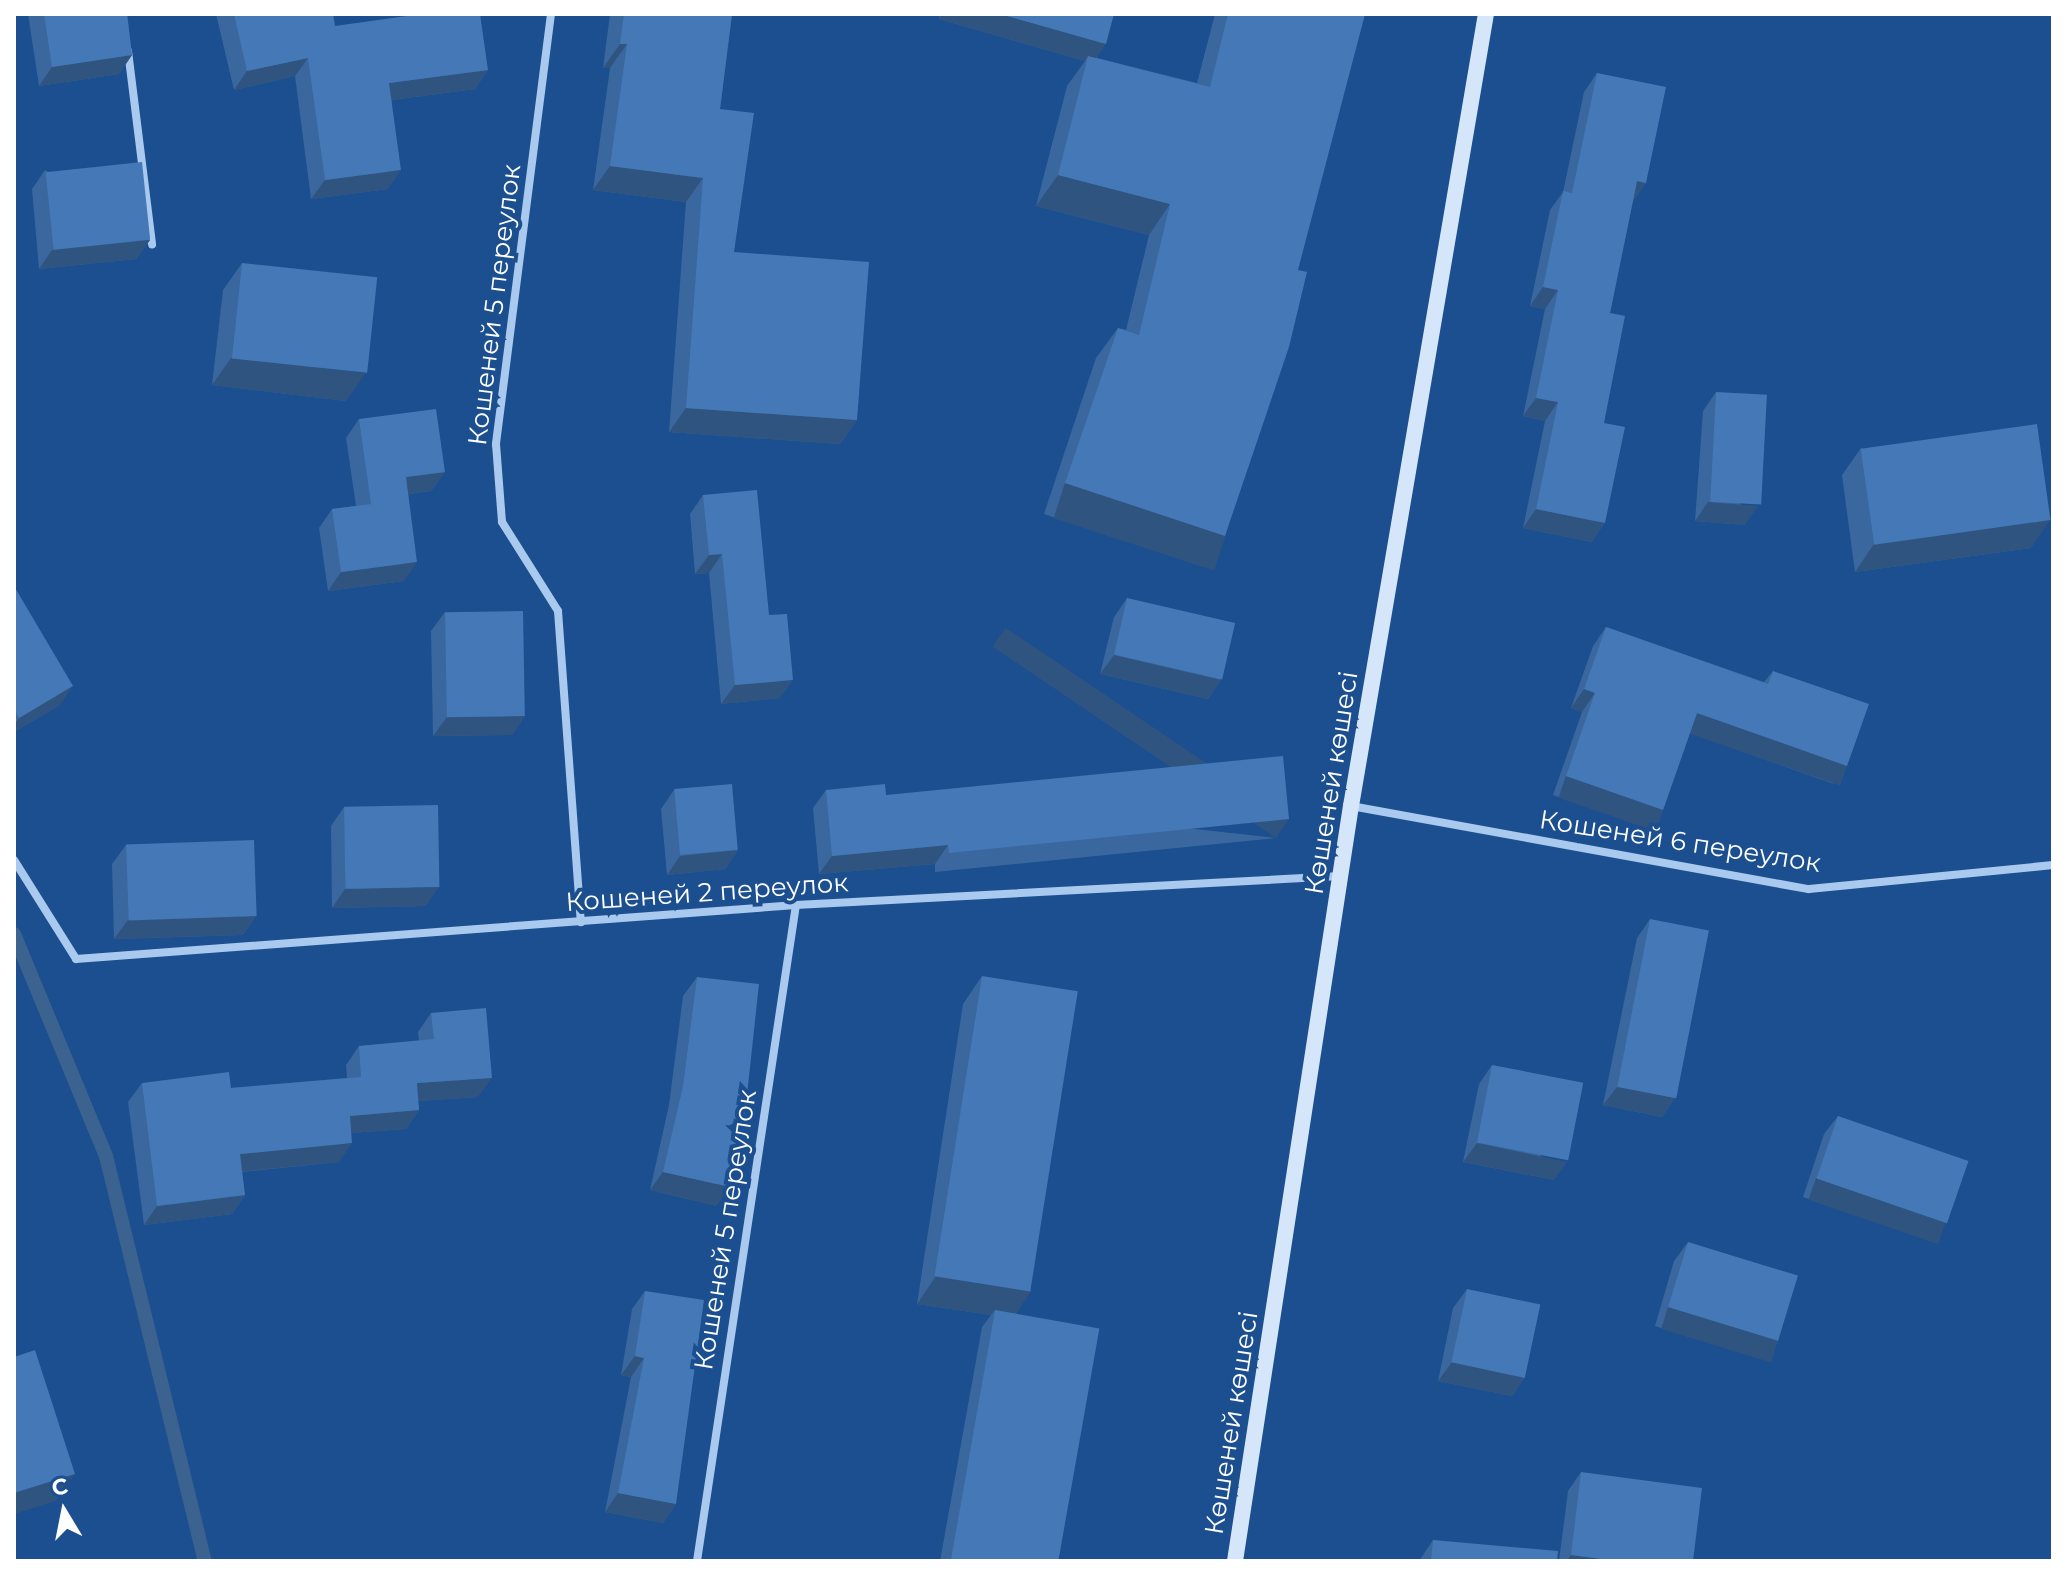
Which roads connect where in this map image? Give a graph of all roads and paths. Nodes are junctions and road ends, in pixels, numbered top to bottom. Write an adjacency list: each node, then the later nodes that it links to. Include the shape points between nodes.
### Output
1 (551, 14): 10 (street, Кошеней 5 переулок, via 496,444 502,522 558,611)
2 (1486, 14): 5 (main road, Көшеней көшесі)
3 (127, 45): 4 (street)
4 (152, 245)
5 (1351, 806): 7 (street, Кошеней 6 переулок, via 1809,889); 8 (main road, Көшеней көшесі)
6 (14, 860): 10 (street, Кошеней 2 переулок, via 76,959)
7 (2053, 865)
8 (1341, 876): 9 (street, Кошеней 2 переулок); 12 (main road, Көшеней көшесі)
9 (796, 905): 10 (street, Кошеней 2 переулок); 11 (street, Кошеней 5 переулок)
10 (581, 922)
11 (697, 1561)
12 (1235, 1561)

